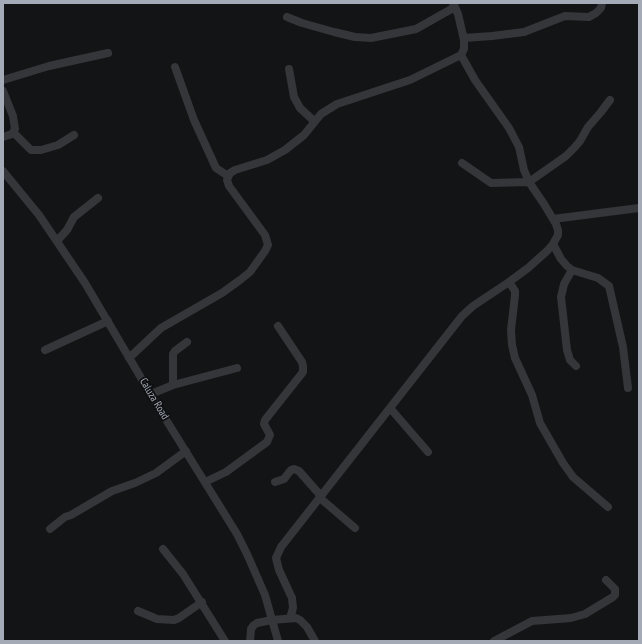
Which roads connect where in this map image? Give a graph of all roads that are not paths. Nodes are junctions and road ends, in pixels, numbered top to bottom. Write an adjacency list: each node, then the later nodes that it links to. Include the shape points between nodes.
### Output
1 (602, 3): 4 (street, via 596,14 589,17 565,16 524,32)
2 (454, 5): 3 (street, via 416,29 371,38 334,32); 4 (street)
3 (287, 17)
4 (464, 38): 6 (street)
5 (108, 53): 9 (street, via 49,66)
6 (461, 54): 12 (street, via 410,80 337,104); 19 (street, via 475,80 514,137)
7 (175, 67): 18 (street, via 194,120 216,168)
8 (289, 69): 12 (street, via 294,97 300,108)
9 (3, 80)
10 (3, 91): 13 (street, via 13,116)
11 (610, 100): 19 (street, via 575,147)
12 (314, 122): 18 (street, via 304,135 285,150 267,160 235,170)
13 (14, 133): 14 (street, via 31,150 58,145); 15 (street)
14 (74, 135)
15 (3, 137)
16 (462, 163): 19 (street, via 491,183)
17 (3, 171): 23 (street, Caluza Road, via 39,215)
18 (228, 176): 31 (street, via 229,186 268,240 265,251 250,272 240,280 162,328)
19 (529, 182): 22 (street)
20 (98, 198): 23 (street, via 74,216)
21 (639, 208): 22 (street)
22 (553, 219): 24 (street, via 558,235)
23 (56, 241): 27 (street, Caluza Road)
24 (553, 244): 25 (street, via 561,259); 26 (street)
25 (572, 270): 32 (street, via 564,284 561,297 566,350); 35 (street, via 598,278 609,286 623,347)
26 (509, 282): 37 (street, via 462,316); 43 (street, via 515,291 512,345 515,358 532,395 540,424 573,477)
27 (108, 321): 30 (street); 31 (street, Caluza Road)
28 (278, 326): 40 (street, via 302,362 303,372 265,420 264,424 270,435 267,442 226,472)
29 (187, 342): 34 (street, via 173,354)
30 (45, 350)
31 (129, 358): 36 (street, Caluza Road)
32 (576, 366)
33 (237, 368): 34 (street)
34 (173, 385): 36 (street)
35 (628, 388)
36 (151, 394): 38 (street, Caluza Road)
37 (390, 408): 39 (street); 42 (street)
38 (186, 451): 40 (street, Caluza Road); 45 (street, via 156,473 112,491 65,517)
39 (428, 452)
40 (205, 482): 51 (street, Caluza Road, via 247,554)
41 (275, 482): 42 (street, via 284,479 291,470 297,470)
42 (320, 497): 44 (street); 50 (street, via 277,553 277,563 293,603)
43 (608, 507)
44 (355, 528)
45 (50, 529)
46 (163, 549): 48 (street)
47 (606, 580): 56 (street, via 614,589 615,595 585,614 571,618 532,621)
48 (202, 602): 49 (street, via 174,620 157,619); 52 (street)
49 (138, 611)
50 (290, 618): 51 (street); 55 (street, via 300,620 307,626)
51 (272, 620): 53 (street, via 254,625); 54 (street, Caluza Road)
52 (225, 641)
53 (250, 641)
54 (278, 641)
55 (315, 641)
56 (494, 641)

